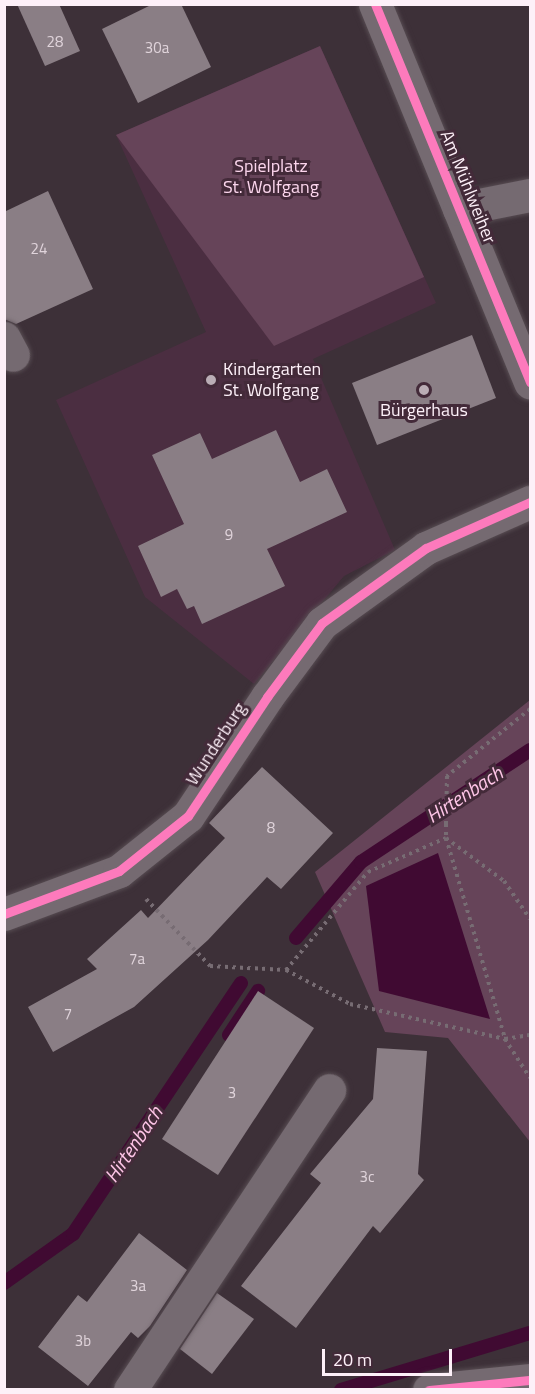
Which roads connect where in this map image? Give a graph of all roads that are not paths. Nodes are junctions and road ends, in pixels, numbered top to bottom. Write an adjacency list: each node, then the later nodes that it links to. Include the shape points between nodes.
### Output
1 (375, 4): 3 (street, Am Mühlweiher)
2 (531, 195): 3 (street, Am Mühlweiher)
3 (459, 209): 4 (street, Am Mühlweiher)
4 (531, 382)
5 (531, 502): 6 (street, Wunderburg, via 426,548 322,623 188,816 119,871)
6 (4, 914)
7 (329, 1089): 9 (street)
8 (531, 1380): 10 (street)
9 (130, 1389)
10 (429, 1389)

